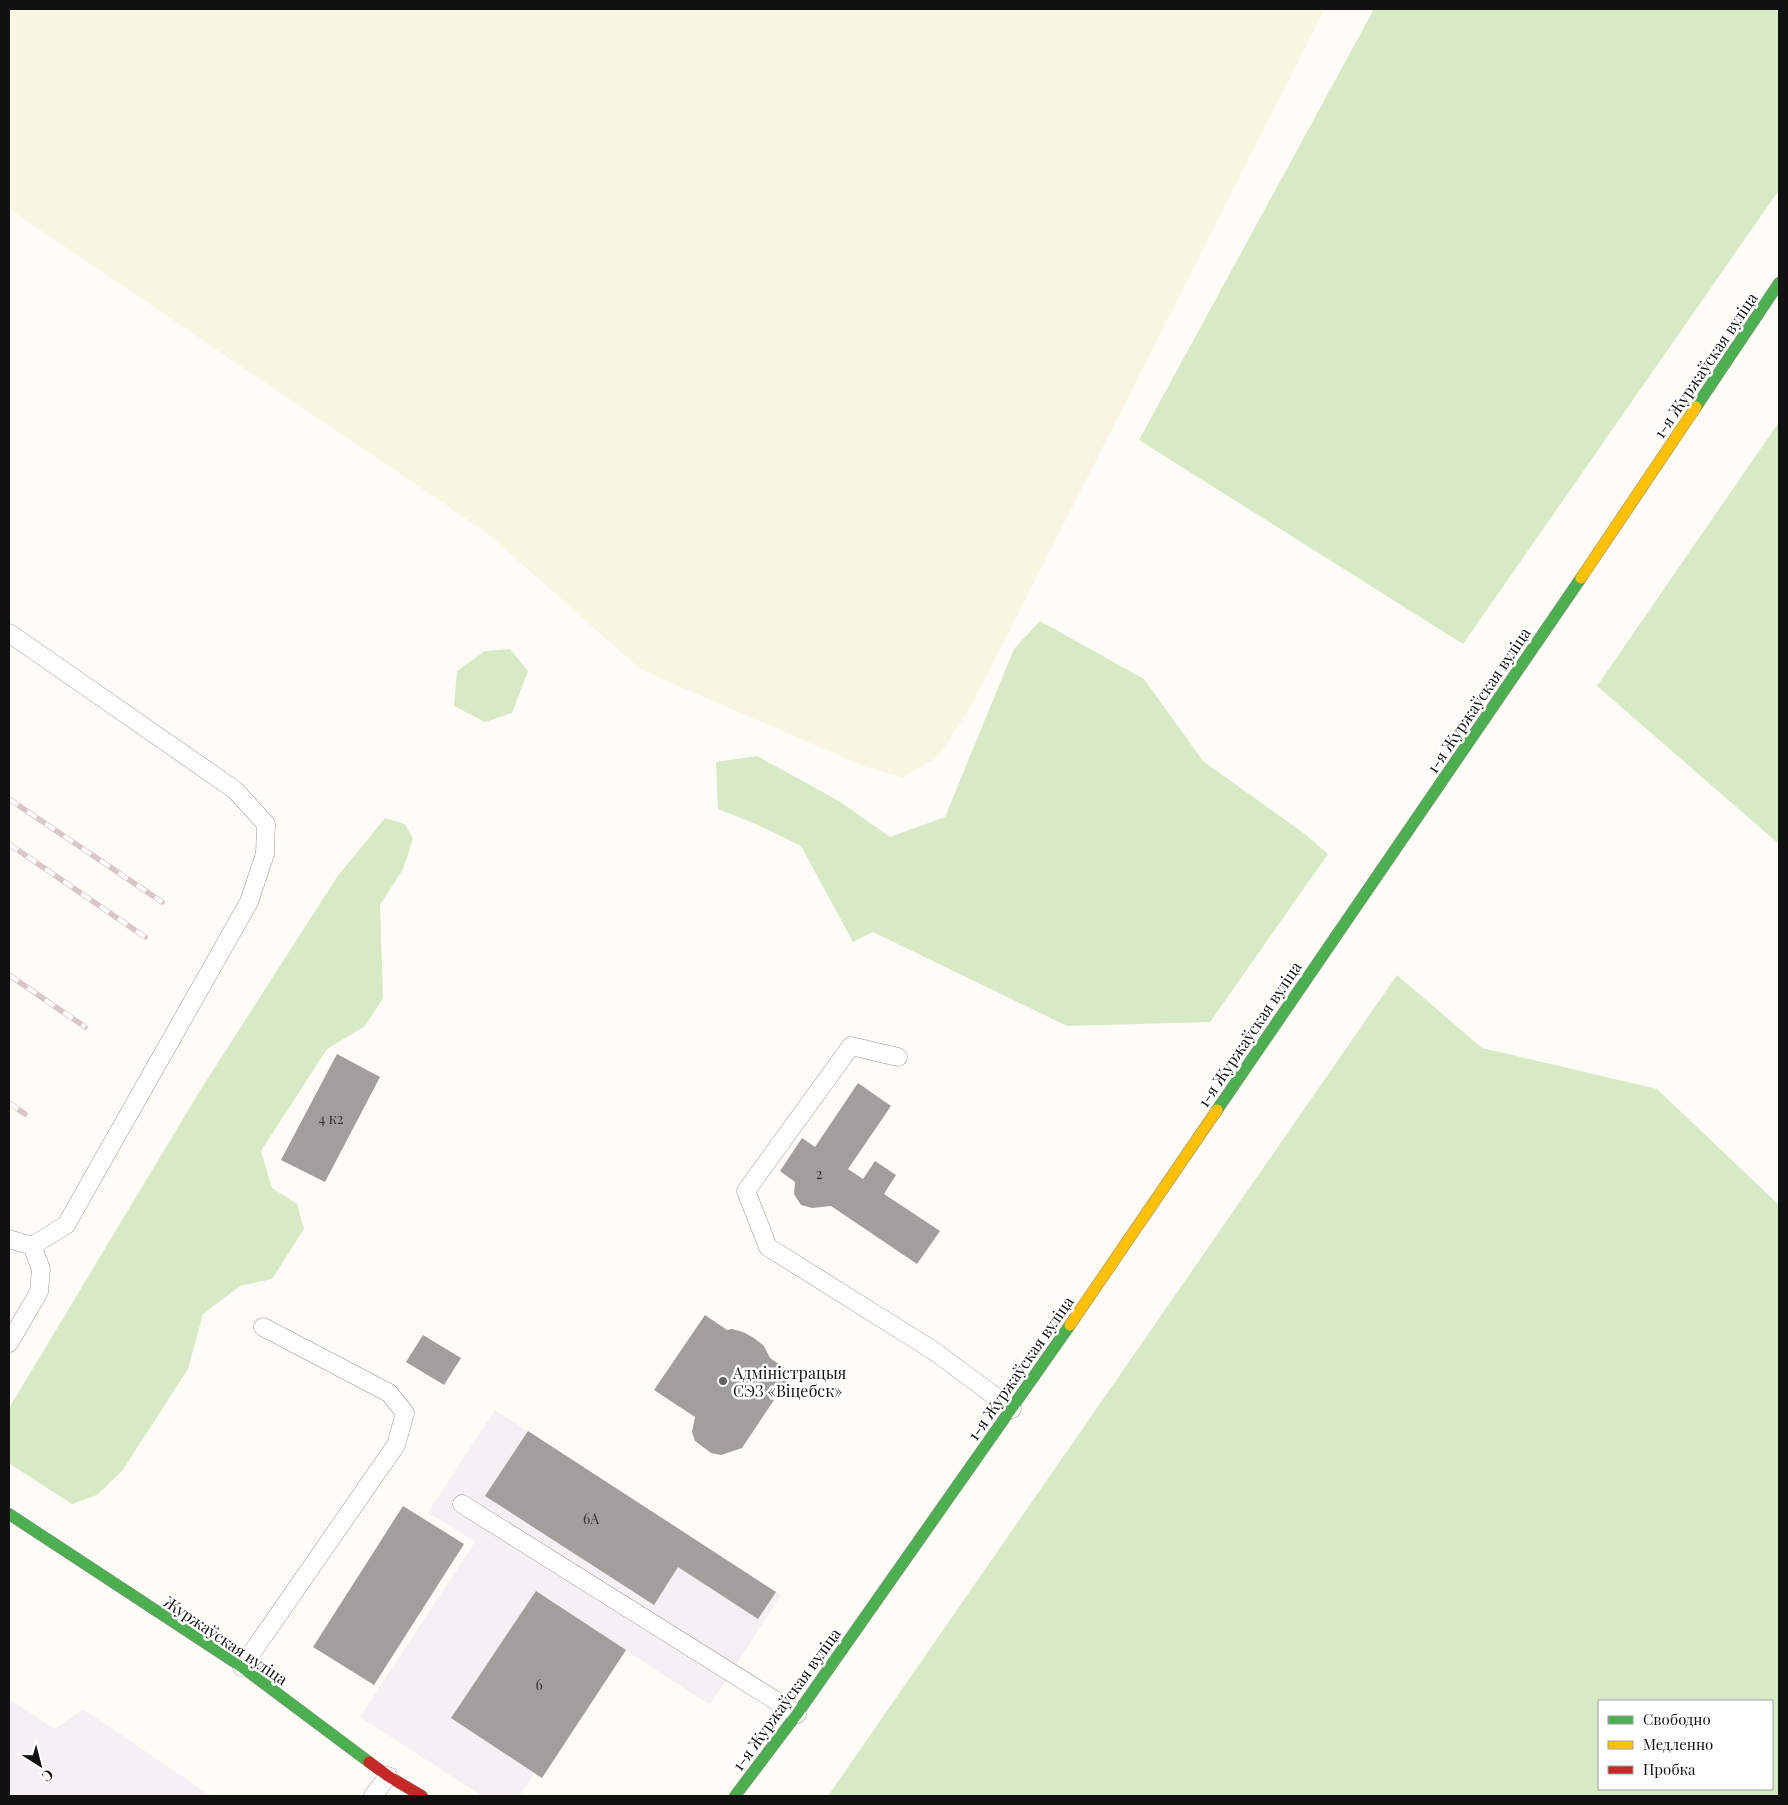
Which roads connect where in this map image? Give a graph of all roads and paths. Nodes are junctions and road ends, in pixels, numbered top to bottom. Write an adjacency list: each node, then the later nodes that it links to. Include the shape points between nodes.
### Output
1 (1779, 283): 8 (street, 1-я Журжаўская вуліца, via 1580,580)
2 (9, 633): 5 (lane, via 234,790 266,824 265,854 249,902 66,1225)
3 (898, 1057): 8 (lane, via 851,1046 746,1191 768,1247 934,1351)
4 (9, 1239): 5 (lane)
5 (32, 1246): 7 (lane, via 41,1269 39,1292)
6 (263, 1327): 11 (lane, via 389,1393 405,1413 396,1445)
7 (9, 1343)
8 (1012, 1409): 12 (street, 1-я Журжаўская вуліца)
9 (462, 1504): 12 (lane)
10 (9, 1514): 11 (street, Журжаўская вуліца)
11 (242, 1667): 13 (street, Журжаўская вуліца)
12 (798, 1714): 16 (street, 1-я Журжаўская вуліца)
13 (388, 1776): 14 (lane); 15 (street, Журжаўская вуліца)
14 (373, 1796)
15 (422, 1796)
16 (735, 1796)

